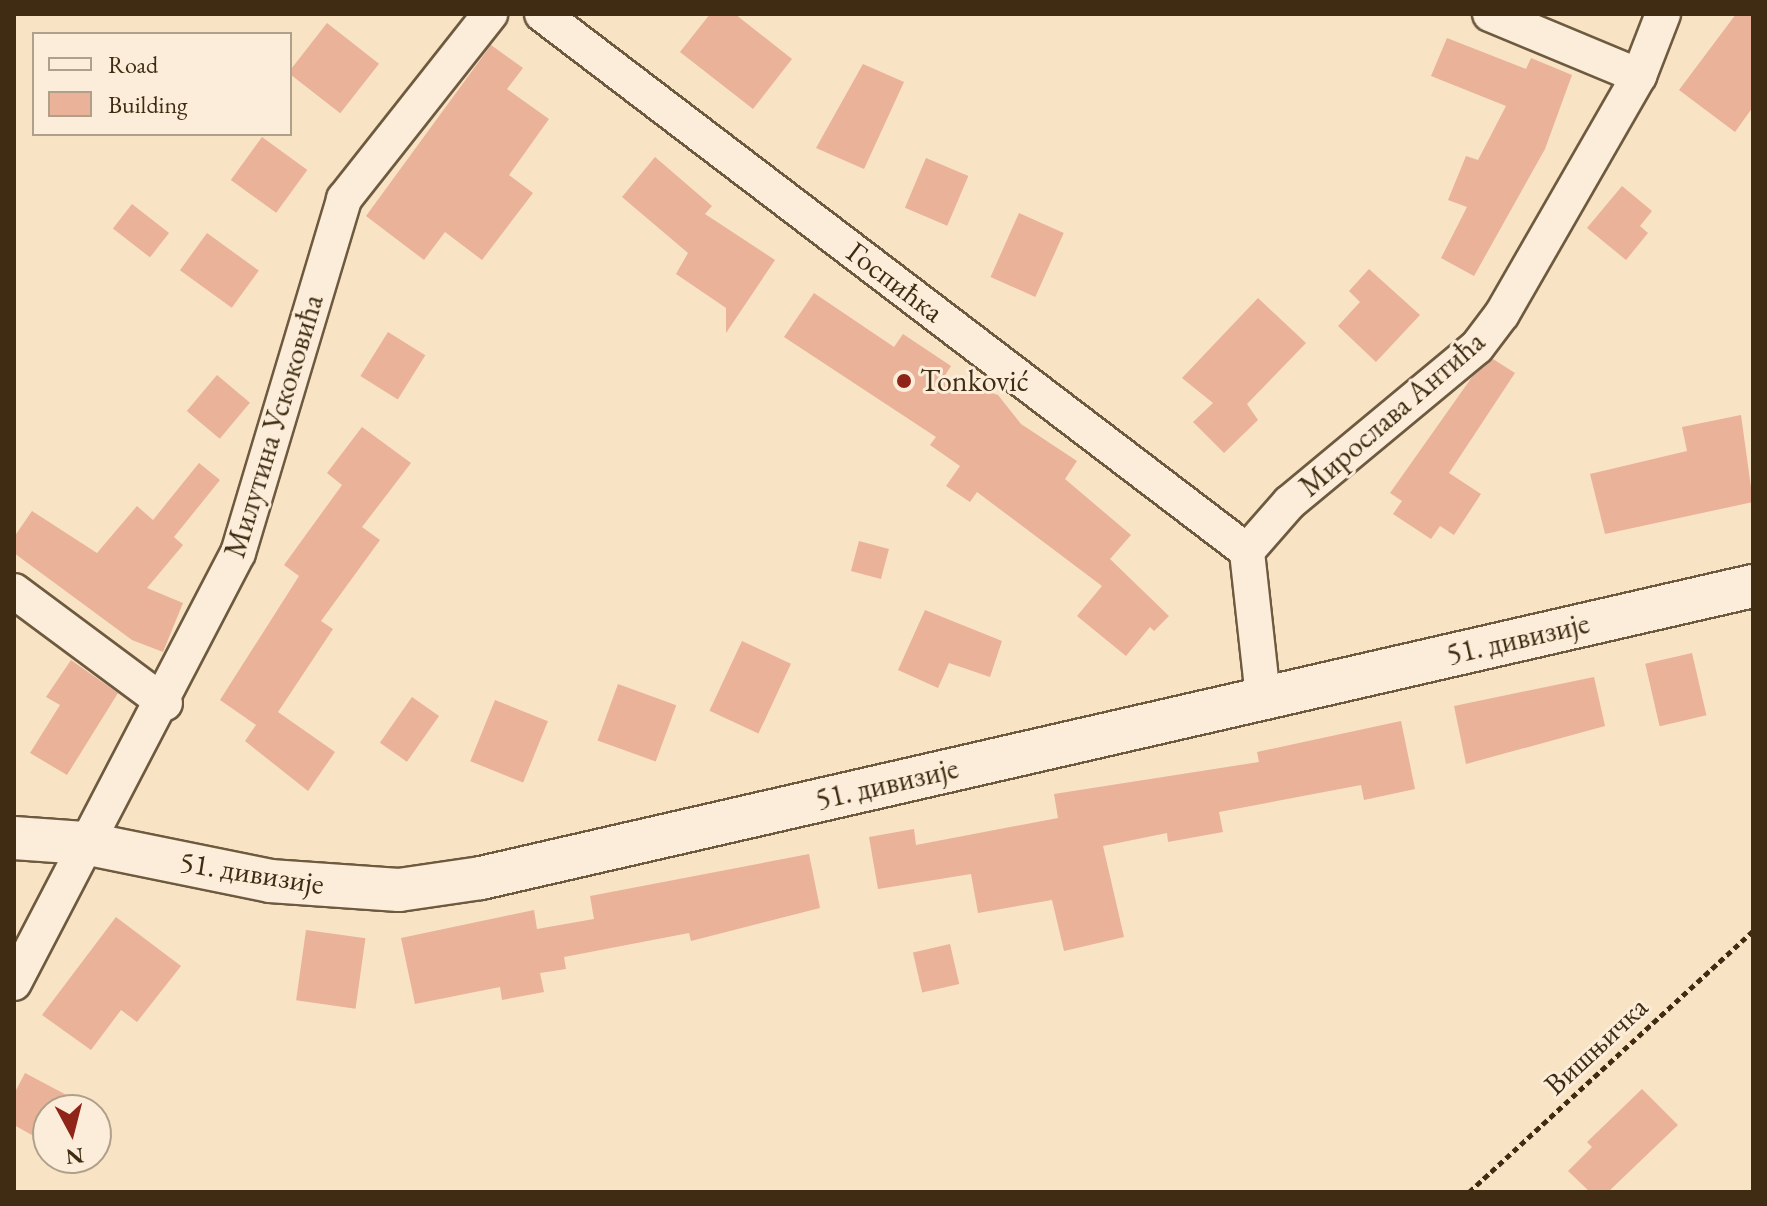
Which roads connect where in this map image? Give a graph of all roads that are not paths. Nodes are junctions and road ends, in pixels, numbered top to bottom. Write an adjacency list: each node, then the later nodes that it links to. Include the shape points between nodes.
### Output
1 (490, 14): 10 (street, Милутина Ускоковића, via 344,199 238,553)
2 (542, 14): 6 (street, Госпићка)
3 (1490, 14): 5 (street)
4 (1663, 14): 5 (street, Мирослава Антића)
5 (1639, 76): 6 (street, Мирослава Антића, via 1502,314 1477,347 1345,453)
6 (1247, 551): 9 (street)
7 (1753, 586): 9 (street, 51. дивизије)
8 (14, 591): 10 (street)
9 (1263, 697): 12 (street, 51. дивизије, via 496,875 399,890 270,881)
10 (165, 703): 12 (street, Милутина Ускоковића)
11 (14, 838): 12 (street, 51. дивизије)
12 (84, 843): 13 (street, Милутина Ускоковића)
13 (14, 983)

